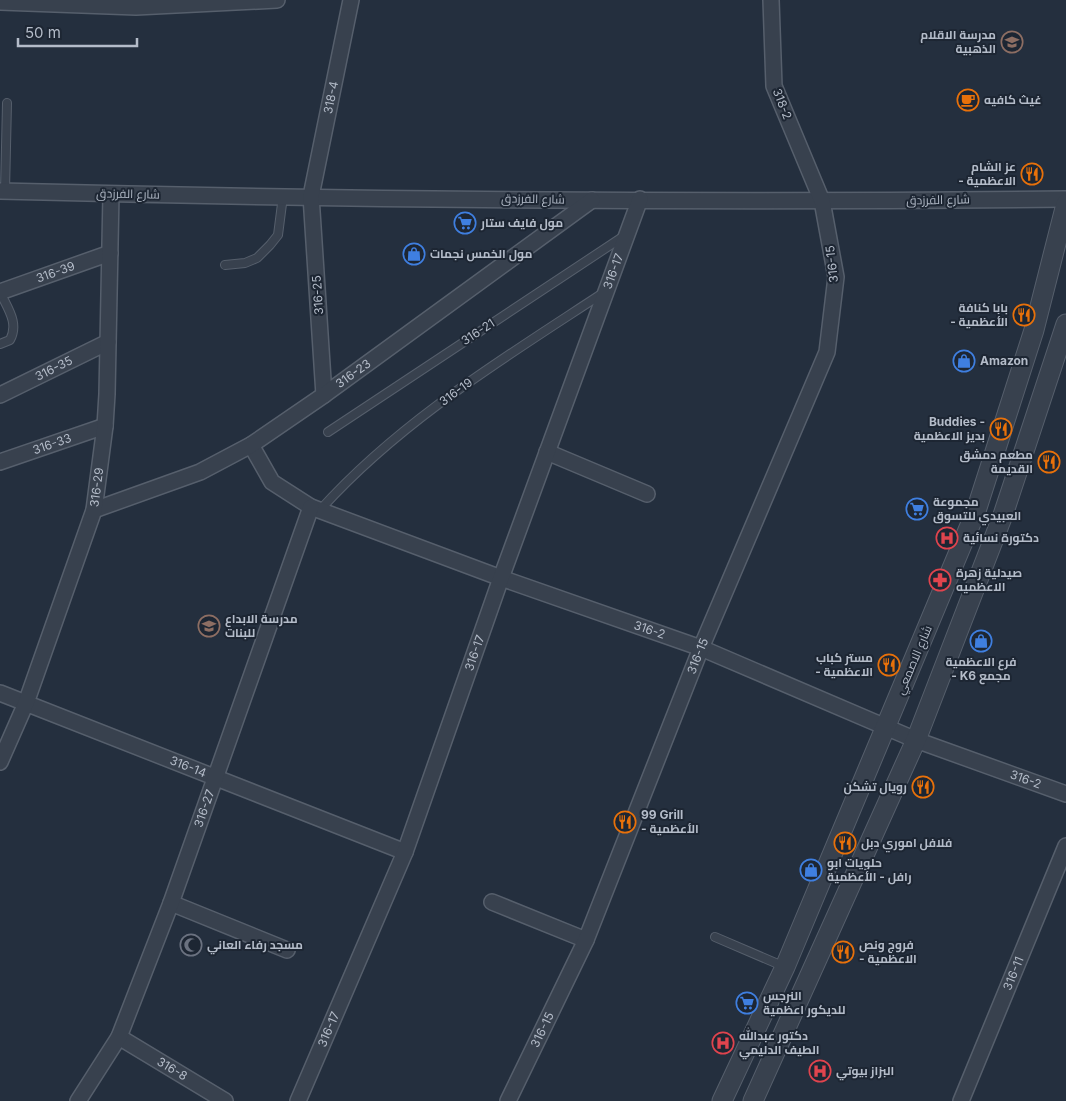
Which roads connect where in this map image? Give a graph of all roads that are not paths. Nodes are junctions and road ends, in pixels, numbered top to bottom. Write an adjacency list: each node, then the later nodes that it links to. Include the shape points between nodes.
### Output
1 (277, 0): 4 (street, via 136,7)
2 (351, 0): 9 (street, 318-4)
3 (772, 0): 13 (street, 318-2, via 774,86)
4 (0, 2)
5 (7, 102): 6 (lane)
6 (3, 191): 7 (street, شارع الفرزدق)
7 (110, 194): 8 (street, شارع الفرزدق); 16 (street, 316-29)
8 (283, 196): 9 (street, شارع الفرزدق); 17 (lane, via 280,226 274,240 257,258)
9 (311, 196): 12 (street, شارع الفرزدق); 23 (street, 316-25)
10 (640, 199): 12 (street, شارع الفرزدق); 13 (street, شارع الفرزدق); 15 (street, 316-17)
11 (1066, 199): 13 (street, شارع الفرزدق)
12 (592, 200): 23 (street, 316-23)
13 (822, 201): 34 (street, 316-15, via 836,277 827,352)
14 (1066, 204): 37 (street, شارع الاصمعي, via 1034,330 976,511)
15 (628, 233): 18 (street, 316-17); 26 (lane, 316-21)
16 (110, 253): 19 (street, 316-39); 21 (street, 316-29)
17 (225, 265)
18 (606, 291): 28 (street, 316-17); 31 (lane, 316-19, via 490,367 421,418)
19 (0, 292): 22 (lane, via 14,324 14,333 10,340)
20 (1066, 324): 38 (street, via 1003,515)
21 (108, 342): 24 (street, 316-35); 25 (street, 316-29)
22 (0, 344)
23 (324, 395): 27 (street, 316-23)
24 (0, 396)
25 (105, 426): 29 (street, 316-33); 32 (street, 316-29)
26 (328, 432)
27 (251, 445): 31 (street, 316-2, via 272,482); 32 (street, 316-23, via 200,472)
28 (548, 452): 30 (street); 33 (street, 316-17)
29 (0, 462)
30 (647, 494)
31 (316, 508): 33 (street, 316-2); 40 (street, 316-27)
32 (94, 510): 36 (street, 316-29)
33 (501, 578): 34 (street, 316-2); 43 (street, 316-17)
34 (701, 648): 37 (street, 316-2); 47 (street, 316-15)
35 (0, 693): 36 (street, 316-14)
36 (26, 703): 39 (street, 316-29); 40 (street, 316-14)
37 (886, 727): 38 (street, 316-2); 49 (street, شارع الاصمعي)
38 (916, 740): 41 (street, 316-2); 56 (street)
39 (0, 762)
40 (215, 778): 43 (street, 316-14); 45 (street, 316-27)
41 (1066, 794)
42 (1066, 846): 57 (street, 316-11)
43 (405, 852): 53 (street, 316-17)
44 (492, 902): 47 (street)
45 (171, 903): 48 (street); 50 (street, 316-27)
46 (715, 937): 49 (lane)
47 (586, 940): 54 (street, 316-15)
48 (287, 950)
49 (785, 967): 55 (street, شارع الاصمعي)
50 (119, 1038): 51 (street, 316-27); 52 (street, 316-8)
51 (78, 1101)
52 (225, 1101)
53 (298, 1101)
54 (508, 1101)
55 (722, 1101)
56 (753, 1101)
57 (961, 1101)

